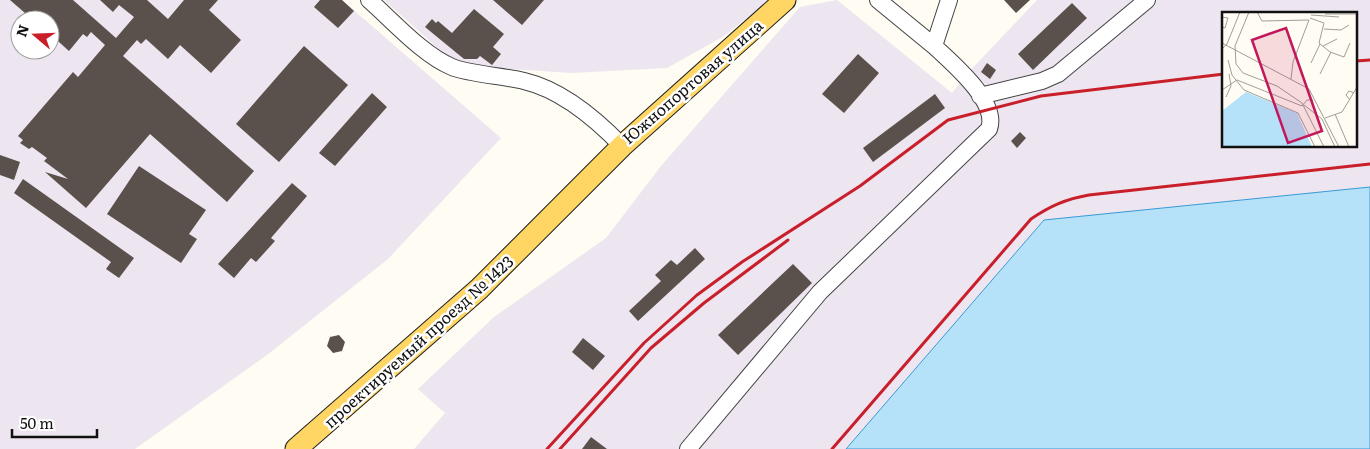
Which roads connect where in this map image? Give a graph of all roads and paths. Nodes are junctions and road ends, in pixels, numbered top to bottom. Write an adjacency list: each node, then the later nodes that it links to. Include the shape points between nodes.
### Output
1 (369, 0): 8 (street, Южнопортовая улица, via 428,52 453,68 526,81 557,94 599,123)
2 (785, 0): 8 (main road, Южнопортовая улица)
3 (878, 0): 6 (street)
4 (949, 0): 6 (street)
5 (1147, 0): 7 (street, via 1058,74)
6 (934, 46): 7 (street, via 966,76)
7 (980, 96): 10 (street, via 992,121 981,138 820,292)
8 (622, 146): 9 (main road, проектируемый проезд № 1423, via 479,289)
9 (296, 449)
10 (688, 449)

